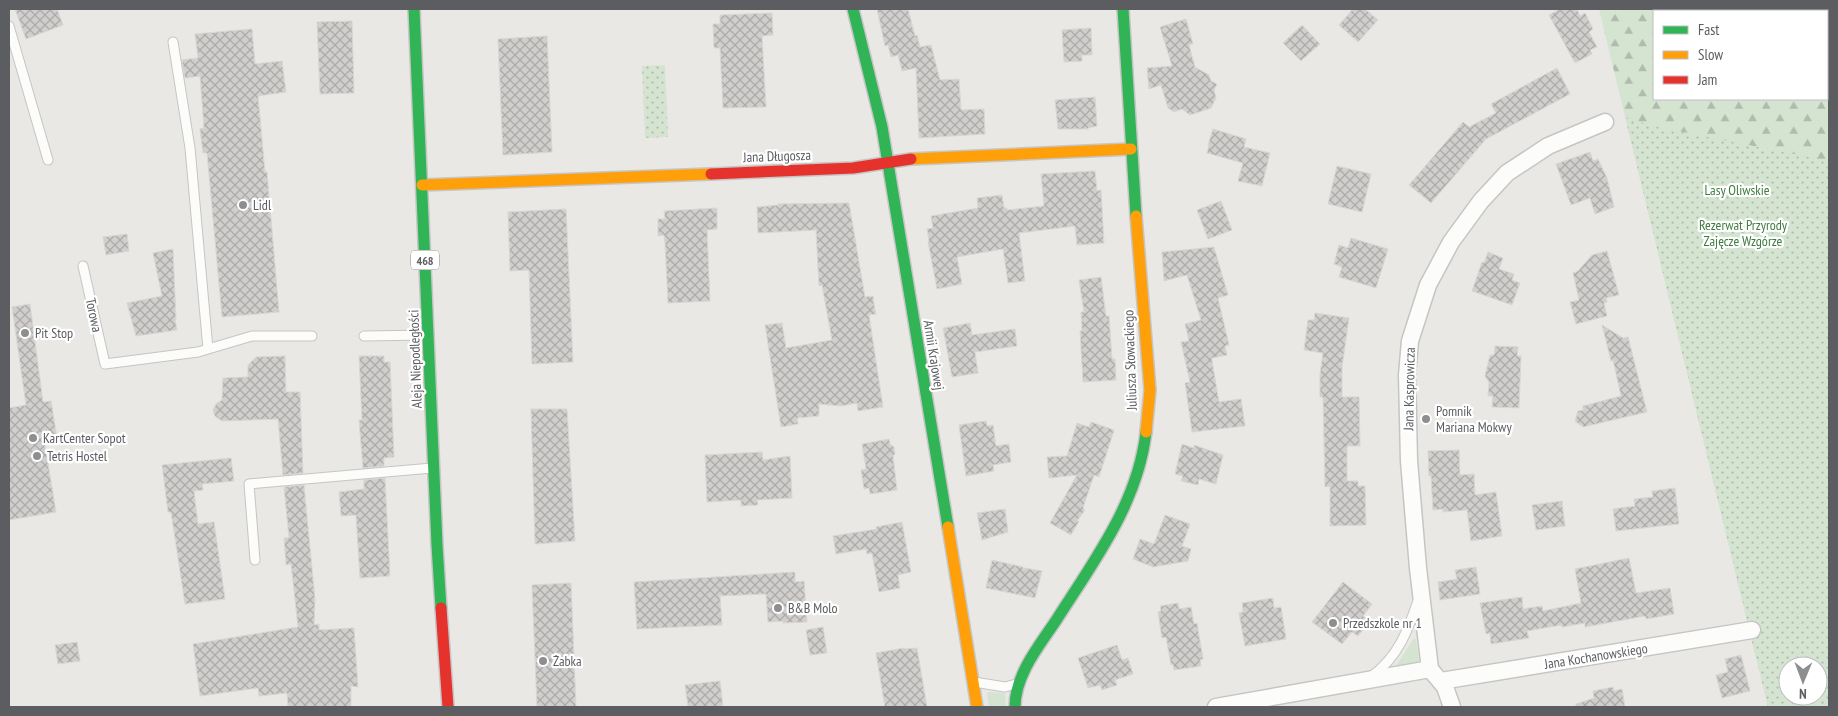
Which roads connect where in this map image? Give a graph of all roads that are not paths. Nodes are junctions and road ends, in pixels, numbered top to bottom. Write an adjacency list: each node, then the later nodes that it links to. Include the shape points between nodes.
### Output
1 (414, 9): 10 (street, Aleja Niepodległości / 468)
2 (853, 9): 9 (street, Armii Krajowej)
3 (1123, 9): 7 (street, Juliusza Słowackiego)
4 (9, 26): 8 (lane)
5 (173, 42): 15 (lane, via 190,148)
6 (1605, 122): 18 (street, Jana Kasprowicza, via 1548,146 1507,173 1481,201 1451,242 1428,285 1410,340 1407,375 1409,460)
7 (1131, 149): 9 (street, Jana Długosza); 23 (street, Juliusza Słowackiego, via 1150,390 1144,448 1138,475 1106,542)
8 (48, 160)
9 (888, 162): 10 (street, Jana Długosza, via 853,168); 22 (street, Armii Krajowej)
10 (422, 185): 12 (street, Aleja Niepodległości / 468)
11 (83, 266): 15 (lane, Torowa, via 105,364)
12 (428, 335): 14 (lane); 16 (street, Aleja Niepodległości / 468)
13 (312, 336): 15 (lane, via 252,336)
14 (364, 336)
15 (208, 349)
16 (434, 468): 17 (lane, via 249,484); 24 (street, Aleja Niepodległości / 468)
17 (255, 560)
18 (1421, 594): 20 (street, Jana Kasprowicza); 21 (lane, Jana Kasprowicza, via 1407,634 1393,656 1382,669)
19 (1752, 630): 20 (street, Jana Kochanowskiego)
20 (1435, 675): 21 (street, Jana Kochanowskiego); 28 (street, Jana Kasprowicza, via 1445,687)
21 (1365, 680): 27 (street, Jana Kochanowskiego)
22 (972, 682): 23 (lane, via 1005,687); 25 (street, Armii Krajowej)
23 (1018, 683): 26 (street, Juliusza Słowackiego)
24 (448, 707)
25 (977, 707)
26 (1015, 707)
27 (1216, 707)
28 (1452, 707)

